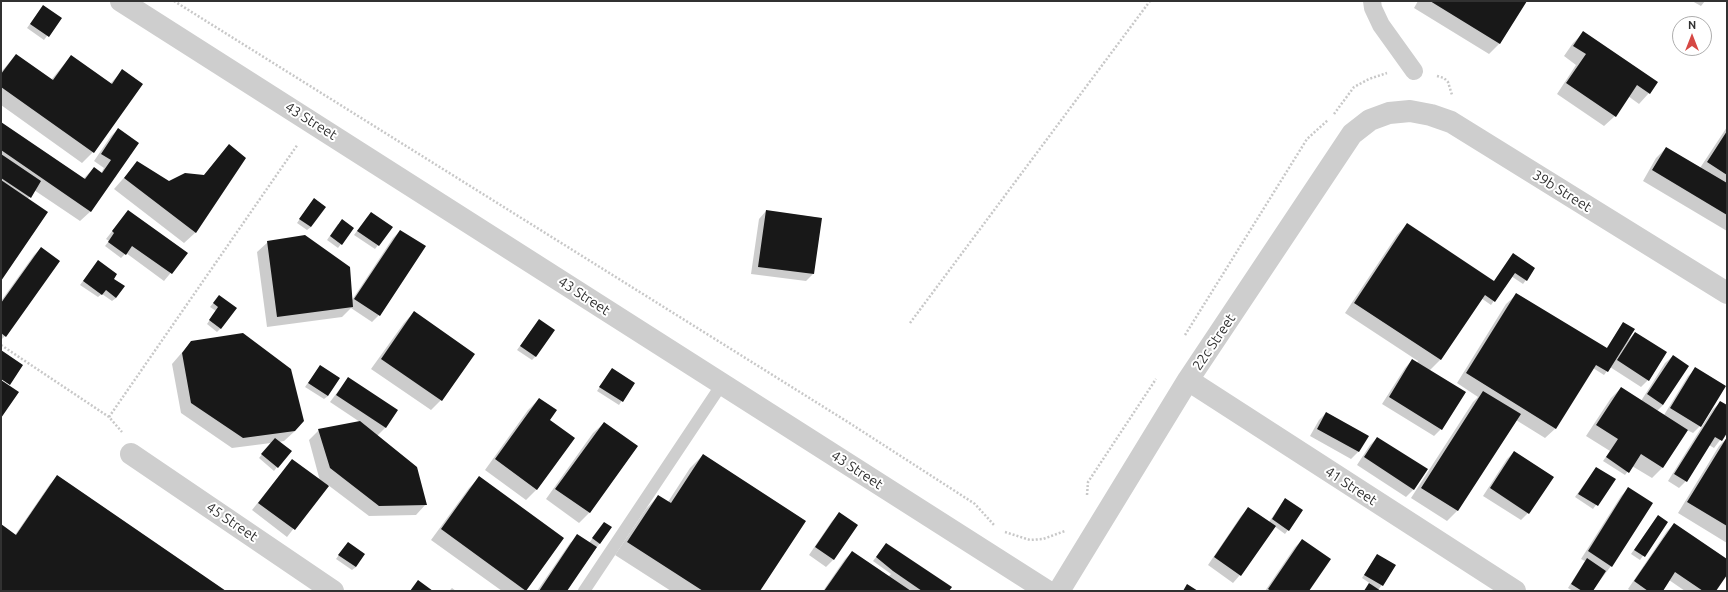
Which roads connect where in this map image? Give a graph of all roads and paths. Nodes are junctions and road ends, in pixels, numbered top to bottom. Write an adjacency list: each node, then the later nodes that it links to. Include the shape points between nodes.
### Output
1 (121, 1): 7 (street, 43 Street)
2 (174, 1): 19 (path, via 851,424 975,504)
3 (1150, 1): 10 (path)
4 (1372, 1): 5 (street, via 1382,24)
5 (1414, 71): 8 (path, via 1444,78 1448,82 1452,97); 11 (path, via 1385,73 1369,78 1354,87 1326,122 1306,139)
6 (1389, 113): 8 (street, 39b Street, via 1424,114); 14 (street, 22c Street, via 1370,120 1352,134)
7 (313, 122): 15 (street, 43 Street); 16 (path)
8 (1451, 122): 9 (street, 39b Street)
9 (1727, 293)
10 (910, 323)
11 (1182, 340)
12 (1, 345): 16 (path)
13 (1160, 373): 18 (path, via 1088,482)
14 (1188, 380): 22 (street, 41 Street); 26 (street, 22c Street)
15 (722, 384): 24 (lane); 25 (street, 43 Street)
16 (109, 417): 17 (path, via 123,434)
17 (131, 454): 23 (street, 45 Street)
18 (1088, 502)
19 (996, 527)
20 (1001, 530): 21 (path, via 1030,540 1055,536)
21 (1066, 530)
22 (1506, 589)
23 (333, 591)
24 (584, 591)
25 (1047, 591)
26 (1059, 591)

